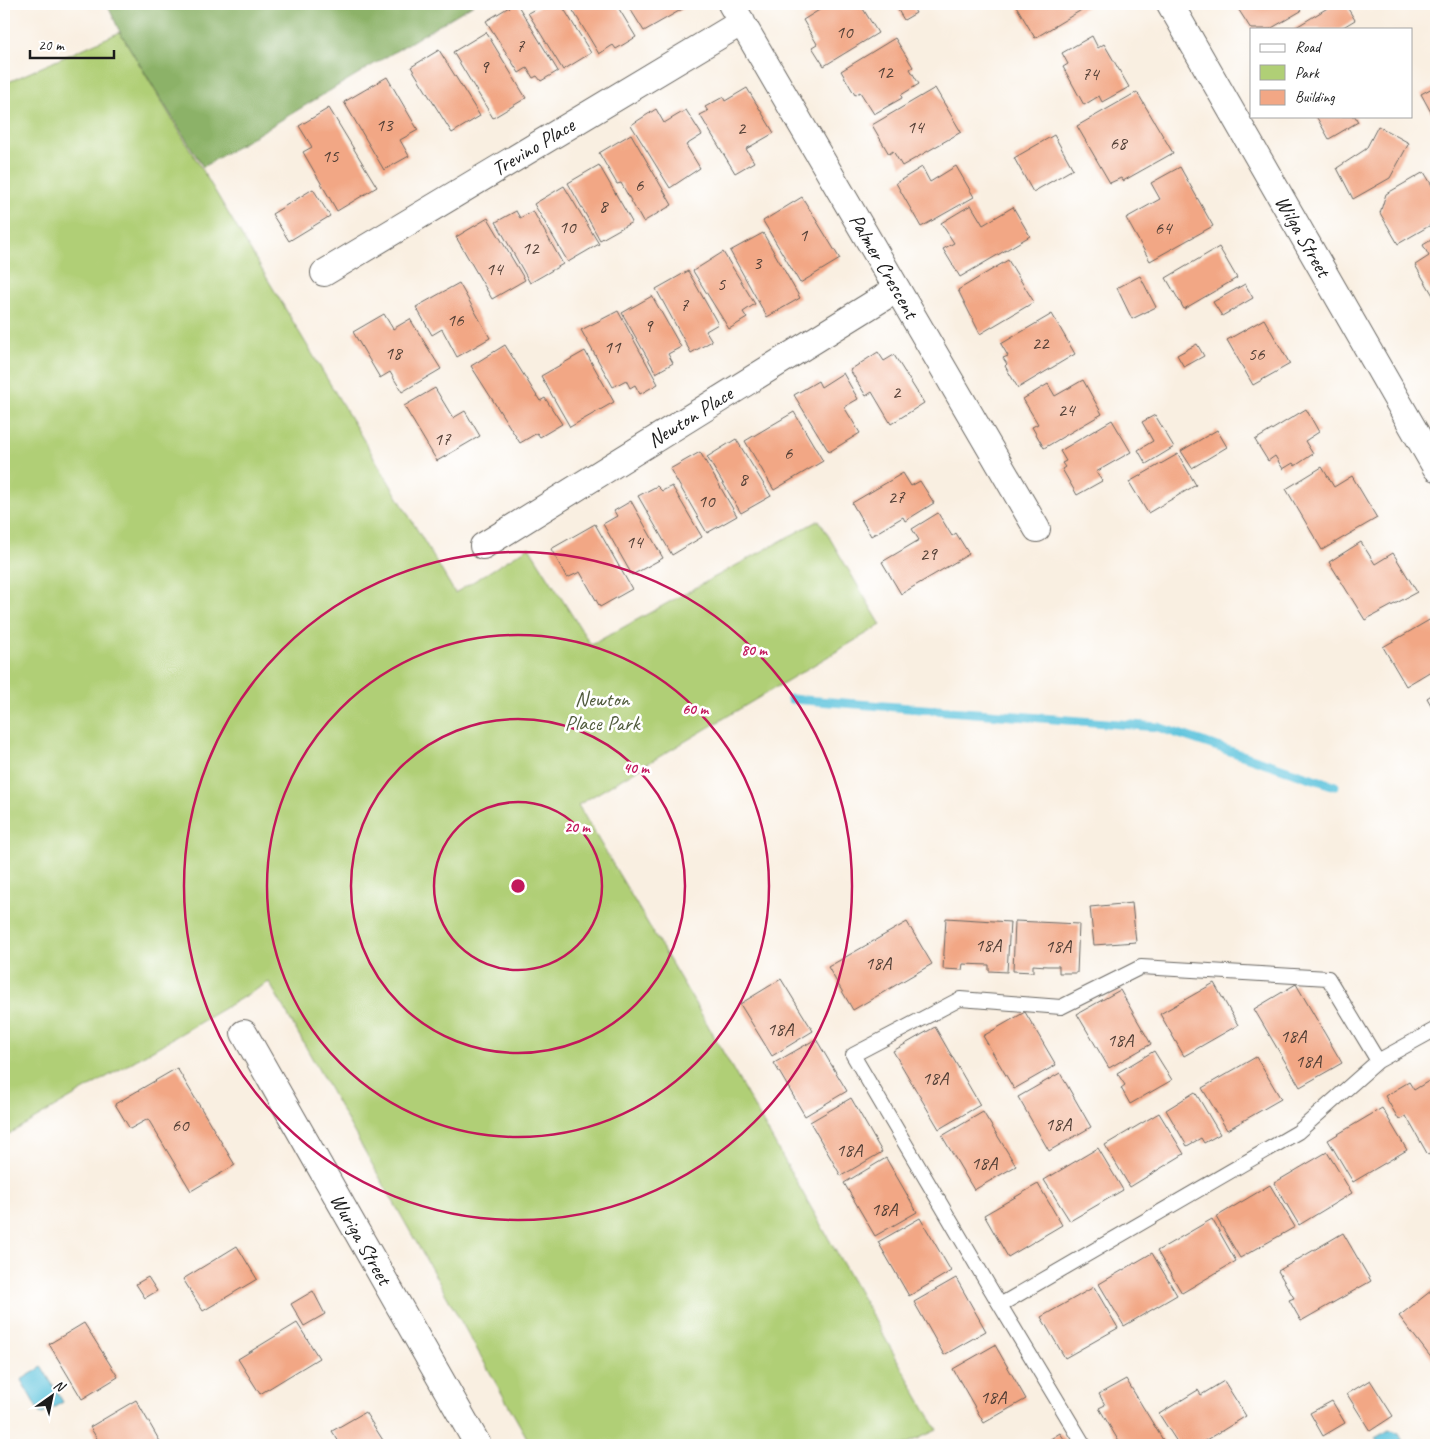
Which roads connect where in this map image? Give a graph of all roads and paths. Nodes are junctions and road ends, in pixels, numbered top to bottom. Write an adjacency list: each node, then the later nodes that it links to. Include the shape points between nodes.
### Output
1 (1170, 4): 5 (street, Wilga Street)
2 (737, 13): 3 (street, Trevino Place); 4 (street, Palmer Crescent)
3 (324, 272)
4 (897, 289): 6 (street, Palmer Crescent); 7 (street, Newton Place)
5 (1436, 468)
6 (1037, 528)
7 (483, 546)
8 (1436, 1029): 10 (lane)
9 (244, 1033): 12 (street, Wuriga Street)
10 (1378, 1061): 11 (lane, via 1298,1132); 11 (lane, via 1328,978 1141,967 1061,1007 960,999 854,1055)
11 (1000, 1305): 13 (lane)
12 (478, 1445)
13 (1084, 1445)

